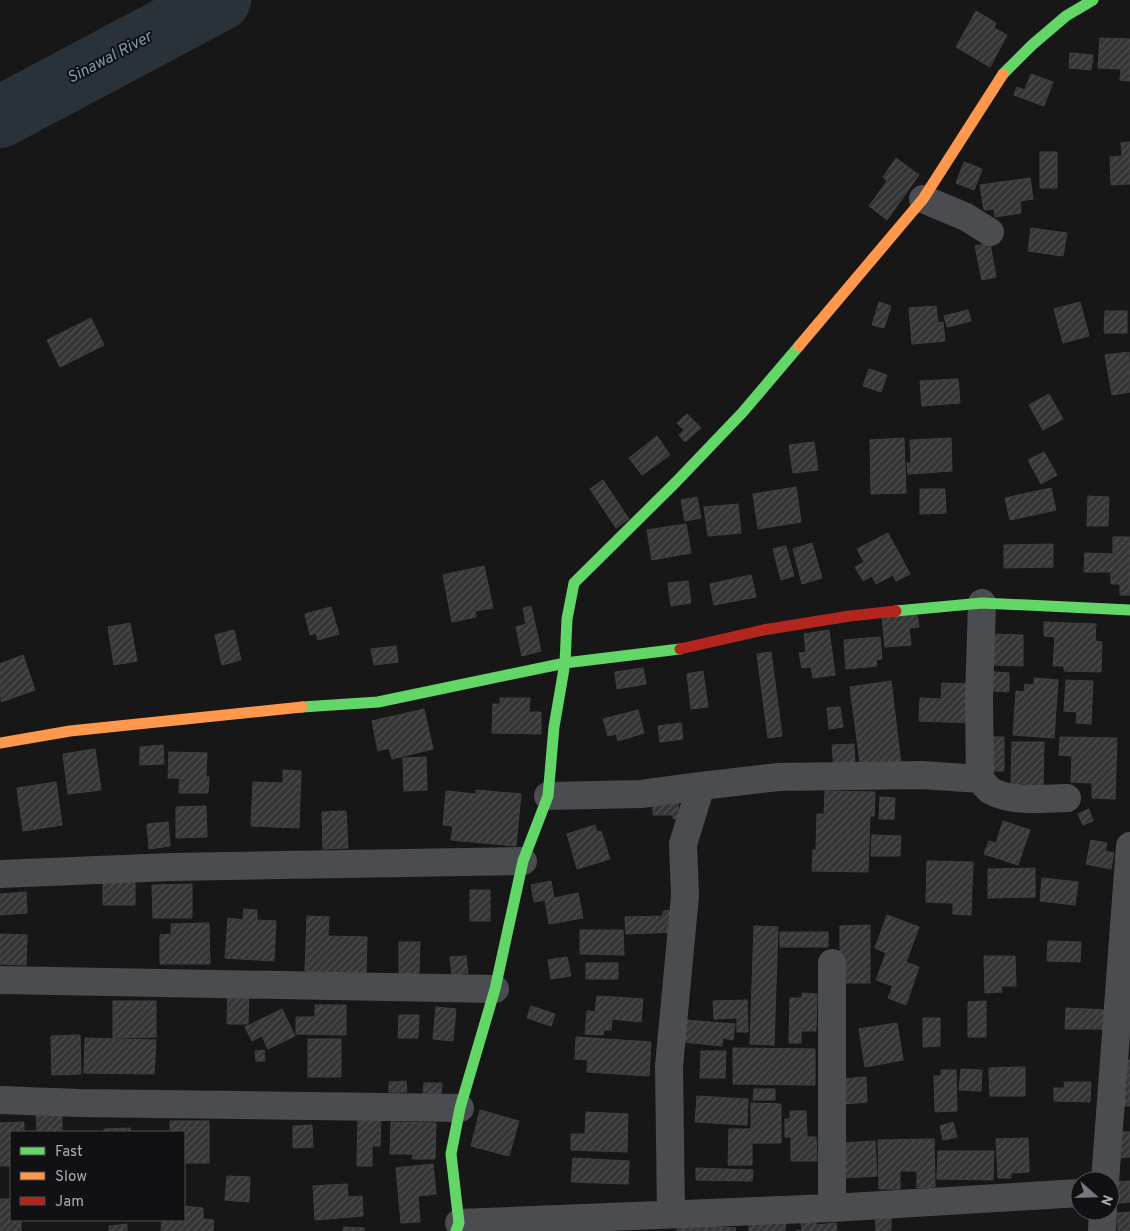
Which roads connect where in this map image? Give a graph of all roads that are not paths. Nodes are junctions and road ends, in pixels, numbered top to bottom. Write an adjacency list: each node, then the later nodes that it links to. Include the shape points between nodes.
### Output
1 (1093, 0): 2 (street, via 1066,16 1003,74)
2 (923, 199): 3 (street, via 966,217); 6 (street, via 742,412 574,583 567,619)
3 (990, 232)
4 (982, 603): 5 (street); 6 (street, via 850,616 763,630 681,649); 8 (street)
5 (1130, 610)
6 (565, 663): 7 (street, via 378,702 70,731); 10 (street, via 554,727)
7 (0, 743)
8 (980, 779): 9 (street, via 922,775 778,777); 11 (street, via 990,790 1005,796)
9 (701, 786): 10 (street, via 641,794); 23 (street, via 683,844 685,896 669,1066)
10 (548, 796): 13 (street)
11 (1067, 798)
12 (1130, 846): 20 (street)
13 (523, 861): 14 (street, via 206,866); 17 (street)
14 (0, 874)
15 (832, 963): 22 (street)
16 (0, 980): 17 (street)
17 (495, 990): 19 (street)
18 (0, 1100): 19 (street)
19 (460, 1108): 24 (street, via 451,1154)
20 (1106, 1171)
21 (1070, 1194): 22 (street)
22 (832, 1208): 23 (street)
23 (671, 1213): 24 (street)
24 (457, 1227)

